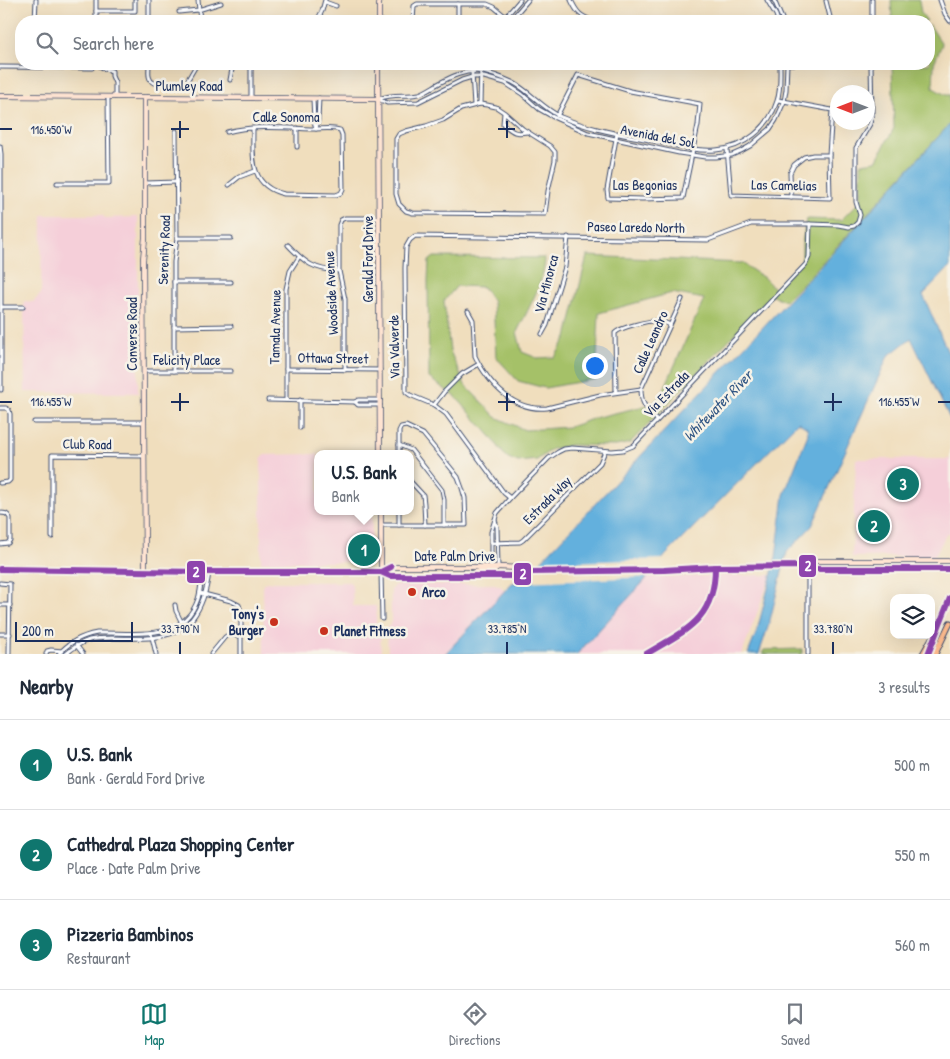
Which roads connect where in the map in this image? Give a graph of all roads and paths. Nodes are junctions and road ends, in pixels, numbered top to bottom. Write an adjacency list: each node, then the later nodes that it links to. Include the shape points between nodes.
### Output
1 (36, 0): 22 (street)
2 (96, 0): 20 (street)
3 (135, 0): 20 (street, via 135,11)
4 (149, 0): 24 (street)
5 (198, 0): 19 (street)
6 (379, 0): 27 (main road)
7 (520, 0): 31 (street)
8 (528, 0): 32 (street)
9 (571, 0): 33 (street)
10 (767, 0): 34 (street)
11 (774, 0): 35 (street)
12 (872, 0): 37 (street)
13 (940, 0): 38 (street)
14 (325, 1): 18 (street); 26 (street)
15 (826, 1): 36 (street)
16 (221, 3): 19 (street)
17 (458, 4): 28 (street, via 417,4); 29 (street); 30 (street, via 488,4)
18 (336, 6)
19 (198, 10): 21 (street); 25 (street)
20 (96, 11): 23 (street)
21 (178, 12)
22 (35, 15)
23 (96, 15)
24 (149, 15)
25 (199, 15)
26 (319, 15)
27 (379, 15)
28 (413, 15)
29 (458, 15)
30 (504, 15)
31 (508, 15)
32 (515, 15)
33 (580, 15)
34 (776, 15)
35 (780, 15)
36 (829, 15)
37 (872, 15)
38 (950, 21)
39 (0, 67): 40 (street)
40 (15, 67)
41 (111, 70): 57 (street)
42 (149, 70): 43 (street, via 150,82 154,84 180,84)
43 (193, 70)
44 (232, 70): 54 (street)
45 (251, 70): 59 (street)
46 (378, 70): 61 (main road, Gerald Ford Drive)
47 (472, 70): 52 (street)
48 (780, 70): 62 (street, Avenida del Sol)
49 (787, 70): 63 (street, Avenida del Sol)
50 (871, 70): 90 (street, Paseo Laredo North, via 872,115 856,148 858,222 849,227)
51 (480, 72): 52 (street, Avenida del Sol); 53 (street); 67 (street, Avenida del Sol, via 511,82)
52 (472, 75): 53 (street, Avenida del Sol); 61 (street, Avenida del Sol, via 460,74 420,94 387,95); 61 (street, Avenida del Sol, via 418,102 387,103); 65 (street)
53 (480, 77): 64 (street); 67 (street, Avenida del Sol, via 505,83 539,109)
54 (230, 80)
55 (0, 96): 56 (main road, Plumley Road)
56 (108, 97): 57 (main road, Plumley Road); 85 (street, via 109,183)
57 (115, 97): 58 (main road, Plumley Road)
58 (145, 97): 59 (main road, Plumley Road); 86 (main road, Converse Road)
59 (251, 98): 60 (main road, Plumley Road)
60 (316, 98): 61 (main road, Plumley Road); 70 (street)
61 (378, 99): 89 (main road, Gerald Ford Drive)
62 (778, 100): 63 (street, Las Camelias); 79 (street, Avenida del Sol, via 770,118 757,133 738,146)
63 (784, 102): 81 (street, Las Camelias, via 832,110); 82 (street, Avenida del Sol, via 776,120 761,138)
64 (480, 104): 65 (street); 66 (street)
65 (474, 105): 73 (street, via 443,120 399,134 396,139 396,194 406,211 545,214 555,152)
66 (504, 112): 73 (street); 73 (street, via 503,124 513,132)
67 (556, 116): 74 (street, Avenida del Sol); 75 (street, Avenida del Sol, via 588,133); 78 (street, Las Begonias, via 578,75 630,90 700,104)
68 (253, 128): 69 (street, Calle Sonoma); 72 (street, Calle Sonoma); 83 (street)
69 (297, 128): 70 (street, Calle Sonoma); 77 (street)
70 (316, 129): 83 (street, Calle Sonoma, via 335,128 342,135 341,193 284,194 265,185)
71 (176, 131): 84 (street, Serenity Road)
72 (227, 132)
73 (528, 132)
74 (617, 133): 75 (street, Las Begonias); 78 (street, Avenida del Sol)
75 (616, 139): 80 (street, Avenida del Sol); 80 (street, Las Begonias, via 608,198 683,198)
76 (0, 146): 101 (street)
77 (297, 147)
78 (692, 149): 79 (street, Avenida del Sol); 80 (street, Las Begonias)
79 (727, 149): 82 (street, Las Camelias)
80 (691, 155): 82 (street, Avenida del Sol)
81 (830, 155): 88 (street, via 804,157 794,165 790,172); 88 (street, Las Camelias, via 830,198)
82 (728, 156): 88 (street, Las Camelias, via 731,195)
83 (255, 171): 87 (street)
84 (177, 182): 86 (street); 91 (street, Serenity Road)
85 (57, 183)
86 (145, 183): 112 (main road, Converse Road)
87 (229, 185)
88 (790, 197)
89 (379, 218): 97 (street, Woodside Avenue, via 341,220); 111 (main road, Gerald Ford Drive)
90 (810, 224): 93 (street, Paseo Laredo North, via 751,224 708,240); 127 (street, Via Estrada, via 806,264)
91 (177, 238): 92 (street); 98 (street, Serenity Road)
92 (231, 238)
93 (568, 238): 94 (street, Paseo Laredo North, via 415,236); 107 (street, Via Minorca, via 564,267)
94 (410, 240): 125 (street, Via Valverde, via 406,247 405,268 406,392)
95 (288, 245): 96 (street)
96 (299, 257): 97 (street, via 320,269); 109 (street, Tamala Avenue, via 290,271 286,289)
97 (339, 271): 110 (street, Woodside Avenue, via 345,299)
98 (174, 282): 99 (street); 106 (street, Serenity Road)
99 (231, 282)
100 (682, 299): 104 (street, Calle Leandro)
101 (1, 307): 102 (street); 116 (street)
102 (23, 307)
103 (468, 311): 108 (street, via 473,320)
104 (670, 325): 115 (street, Calle Leandro); 117 (street, via 656,320 625,327 615,333)
105 (231, 326): 106 (street)
106 (174, 327): 113 (street, Serenity Road)
107 (542, 334)
108 (478, 364): 117 (street, via 506,396 516,404 531,408 547,408); 125 (street, via 462,374)
109 (286, 369): 110 (street, Ottawa Street); 119 (street, Tamala Avenue)
110 (345, 370): 111 (street, Ottawa Street)
111 (380, 370): 123 (main road, Gerald Ford Drive)
112 (144, 371): 113 (street, Felicity Place); 129 (main road, Converse Road)
113 (174, 371): 114 (street, Felicity Place)
114 (231, 371)
115 (641, 389): 117 (street); 127 (street, Calle Leandro, via 641,400)
116 (2, 390)
117 (616, 392)
118 (268, 400): 119 (street)
119 (286, 400): 120 (street)
120 (300, 400): 122 (street); 130 (street)
121 (362, 400): 122 (street); 123 (street); 124 (street)
122 (354, 402): 124 (street)
123 (380, 402): 124 (street); 132 (main road, Gerald Ford Drive)
124 (362, 405)
125 (434, 405): 140 (street, Via Valverde, via 446,414)
126 (0, 408): 138 (street, via 6,408 10,414 10,480)
127 (657, 420): 135 (street, Via Estrada, via 633,446)
128 (34, 422): 129 (street)
129 (144, 422): 137 (main road, Converse Road)
130 (300, 428)
131 (399, 445): 133 (street); 134 (street); 147 (street, via 401,427 423,434 458,477 466,525)
132 (380, 450)
133 (399, 450)
134 (411, 450)
135 (605, 451): 140 (street, Via Estrada, via 564,449 549,458); 151 (street, Estrada Way, via 600,463 523,540)
136 (414, 454): 147 (street, via 442,490)
137 (144, 456): 149 (street, Club Road, via 52,455); 160 (main road, Converse Road)
138 (0, 483)
139 (414, 485): 146 (street, via 423,495)
140 (510, 498): 144 (street, Via Estrada)
141 (0, 513): 152 (street, via 10,518 10,540)
142 (380, 515): 145 (main road)
143 (399, 515): 148 (street)
144 (495, 520): 150 (street, Via Estrada); 151 (street)
145 (381, 525): 148 (street); 163 (main road)
146 (425, 525): 147 (street); 148 (street)
147 (444, 525)
148 (399, 526)
149 (52, 537)
150 (491, 543): 151 (street, Estrada Way); 155 (street, Via Estrada)
151 (498, 543): 156 (street)
152 (2, 544)
153 (950, 561): 154 (main road, Date Palm Drive, via 814,562)
154 (808, 566): 157 (main road, Date Palm Drive); 159 (main road, Date Palm Drive, via 815,569); 197 (street)
155 (491, 567): 156 (main road, Date Palm Drive); 163 (main road, Date Palm Drive, via 391,567)
156 (498, 567): 164 (main road, Date Palm Drive, via 522,568); 165 (main road, via 493,571 475,571)
157 (715, 567): 164 (main road, Date Palm Drive); 196 (main road, via 713,592 706,611 694,624)
158 (0, 569): 160 (main road, Date Palm Drive)
159 (950, 569)
160 (145, 572): 161 (main road, Date Palm Drive)
161 (202, 572): 162 (main road, Date Palm Drive); 167 (street)
162 (208, 572): 163 (main road, Date Palm Drive); 168 (street)
163 (381, 572): 165 (main road, Date Palm Drive, via 390,576); 173 (street)
164 (529, 572): 165 (main road, Date Palm Drive, via 517,576)
165 (467, 576)
166 (0, 584): 171 (street, via 10,584)
167 (200, 593): 168 (street); 174 (street, via 192,611)
168 (205, 595): 176 (street, via 197,612); 182 (street, via 231,601 238,606 242,612)
169 (950, 598): 177 (main road)
170 (0, 605): 171 (street)
171 (10, 605): 181 (street)
172 (176, 605): 174 (street)
173 (382, 619)
174 (181, 622): 176 (street); 179 (street, via 169,630)
175 (950, 623): 200 (main road)
176 (184, 626): 184 (street, via 168,635)
177 (937, 629): 198 (main road); 199 (main road)
178 (112, 633): 179 (street); 183 (street); 185 (street, via 89,634)
179 (151, 633): 184 (street)
180 (0, 634): 181 (street)
181 (10, 634): 188 (street)
182 (241, 636): 194 (street, via 228,635); 195 (street)
183 (112, 638): 184 (street); 186 (street, via 92,639)
184 (152, 638): 193 (street)
185 (74, 641): 186 (street); 187 (street)
186 (77, 645): 191 (street); 192 (street)
187 (62, 650): 189 (street, via 47,651); 190 (street); 191 (street)
188 (9, 654)
189 (46, 654)
190 (59, 654)
191 (66, 654)
192 (84, 654)
193 (156, 654)
194 (211, 654)
195 (241, 654)
196 (646, 654)
197 (808, 654)
198 (923, 654)
199 (928, 654)
200 (935, 654)

